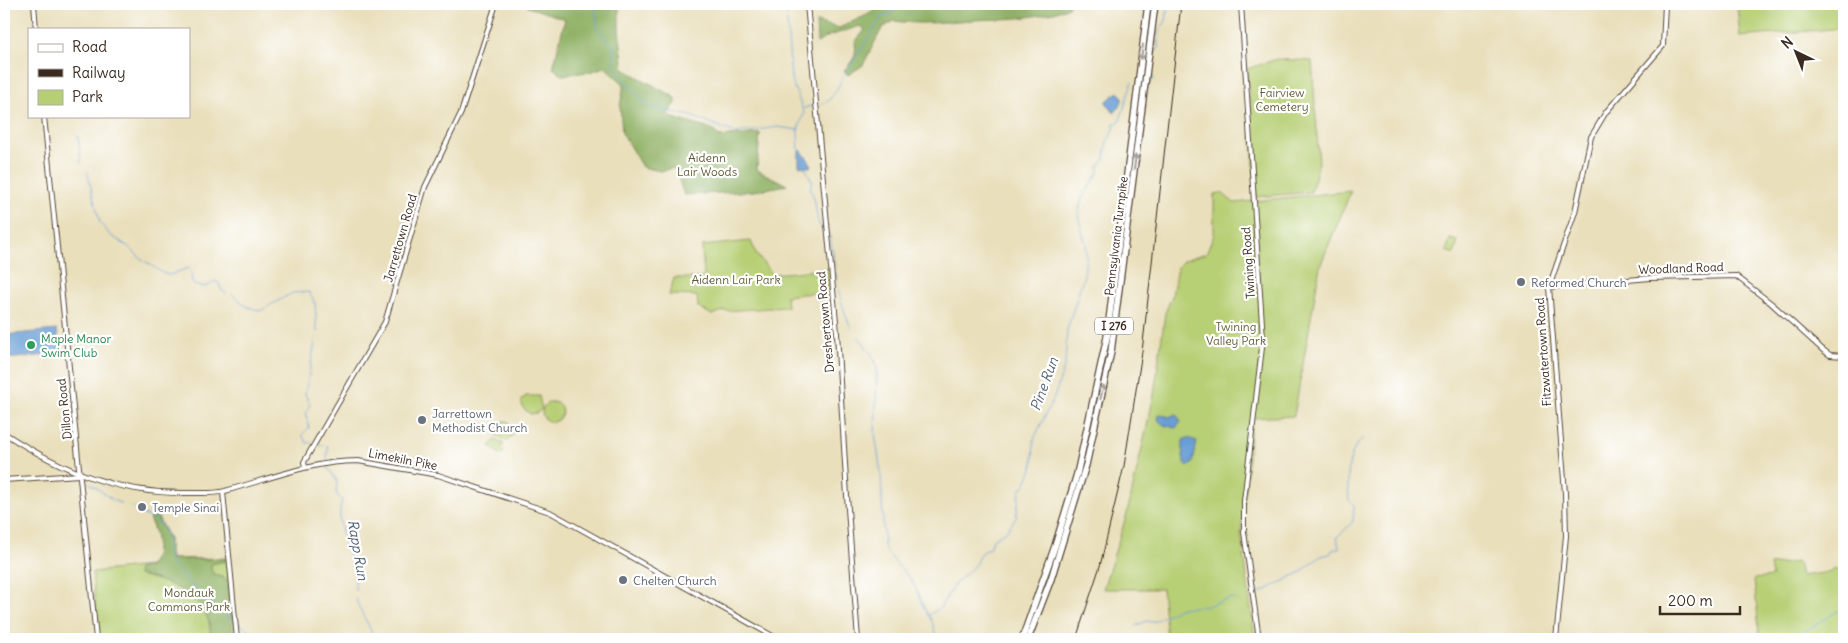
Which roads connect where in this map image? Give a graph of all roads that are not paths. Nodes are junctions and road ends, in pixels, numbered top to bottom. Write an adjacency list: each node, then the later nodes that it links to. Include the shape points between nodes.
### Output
1 (34, 4): 8 (street)
2 (496, 4): 13 (street, Jarrettown Road, via 461,114 425,187 392,306 304,462)
3 (807, 4): 20 (street, Dreshertown Road, via 837,333)
4 (1148, 4): 21 (highway, Pennsylvania Turnpike / I 276, one-way to 21, via 1107,337 1077,474)
5 (1155, 4): 22 (highway, Pennsylvania Turnpike / I 276, one-way to 5, via 1051,579 1086,465 1111,352)
6 (1241, 4): 23 (street, Twining Road, via 1263,339 1244,501 1244,532)
7 (1665, 4): 10 (street, Fitzwatertown Road, via 1663,46 1606,112 1591,137 1575,212)
8 (36, 28)
9 (44, 118): 14 (street, Dillon Road)
10 (1549, 287): 11 (street, Woodland Road, via 1650,278 1736,276 1823,350 1830,355); 24 (street, Fitzwatertown Road, via 1565,519)
11 (1844, 356)
12 (4, 432): 14 (street, Limekiln Pike)
13 (305, 467): 16 (street, Limekiln Pike); 19 (street, Limekiln Pike, via 358,461 438,475 542,509)
14 (81, 475): 15 (street); 16 (street, Limekiln Pike, via 130,490); 17 (street, Dillon Road)
15 (4, 480)
16 (223, 492): 18 (street)
17 (96, 639)
18 (237, 639)
19 (778, 639)
20 (858, 639)
21 (1022, 639)
22 (1028, 639)
23 (1259, 639)
24 (1556, 639)

